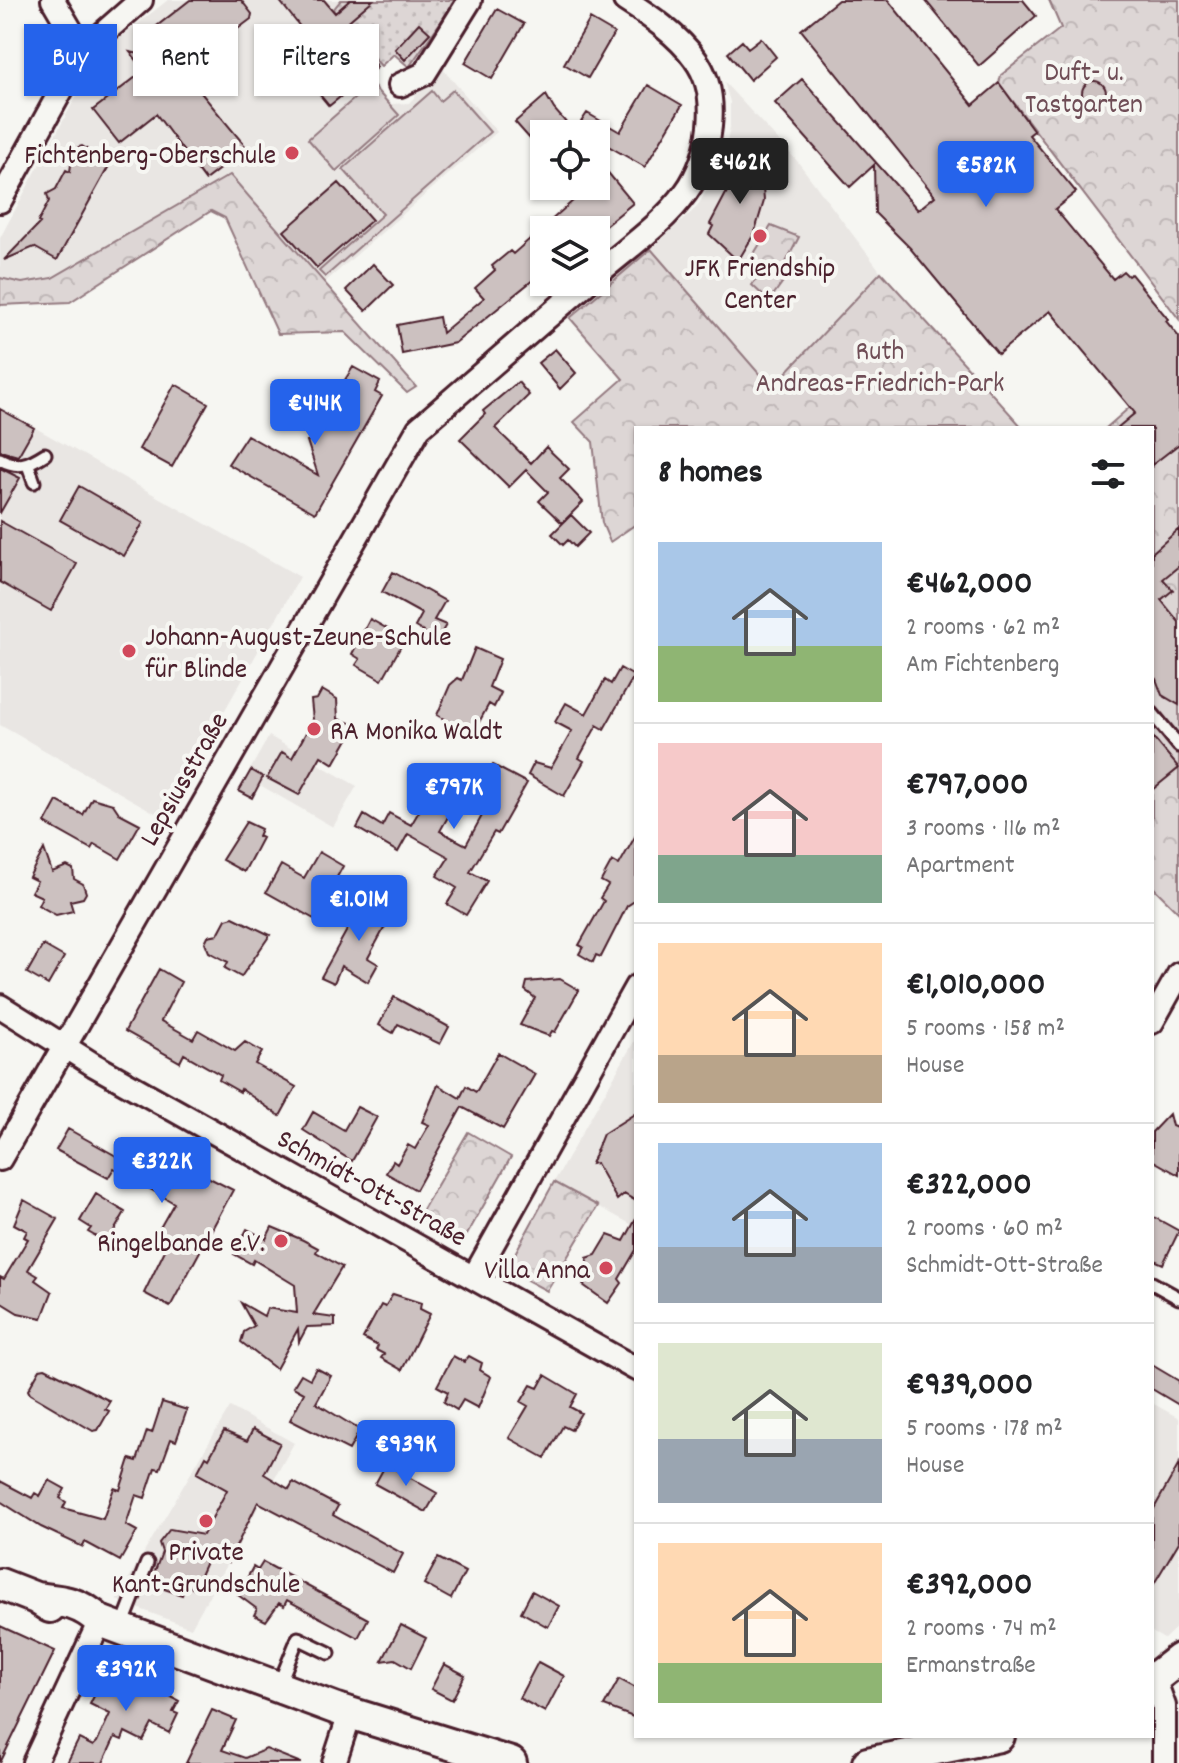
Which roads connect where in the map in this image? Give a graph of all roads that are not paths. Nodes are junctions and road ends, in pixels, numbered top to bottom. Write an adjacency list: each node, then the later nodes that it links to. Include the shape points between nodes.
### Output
1 (53, 0): 5 (street)
2 (141, 0): 6 (street)
3 (470, 0): 7 (street, via 424,74)
4 (625, 0): 10 (street, via 677,38 697,61 707,85 710,135 687,191)
5 (67, 24)
6 (114, 24)
7 (400, 85)
8 (58, 96): 9 (street)
9 (0, 201)
10 (610, 262)
11 (572, 296): 22 (street, Lepsiusstraße, via 419,428)
12 (45, 454): 14 (lane)
13 (0, 459): 14 (lane)
14 (28, 465): 15 (lane)
15 (34, 482)
16 (1154, 715): 17 (lane)
17 (1179, 746)
18 (1179, 974): 21 (street)
19 (634, 991): 24 (street)
20 (0, 1006): 22 (street, Schmidt-Ott-Straße)
21 (1154, 1018)
22 (64, 1045): 23 (street, Lepsiusstraße); 24 (street, Schmidt-Ott-Straße)
23 (0, 1159)
24 (474, 1277): 27 (street, Schmidt-Ott-Straße)
25 (1154, 1284): 26 (lane)
26 (1179, 1298)
27 (634, 1368)
28 (147, 1563): 30 (lane)
29 (0, 1584): 30 (main road, via 36,1598 72,1621)
30 (110, 1625): 35 (main road); 38 (street)
31 (329, 1653): 35 (lane, via 298,1638)
32 (1179, 1659): 33 (main road)
33 (1154, 1676)
34 (1154, 1680): 42 (street, via 1165,1715)
35 (278, 1687): 36 (main road)
36 (350, 1714): 39 (street); 40 (main road)
37 (989, 1738): 41 (main road)
38 (34, 1763)
39 (334, 1763)
40 (511, 1763)
41 (868, 1763)
42 (1164, 1763)

